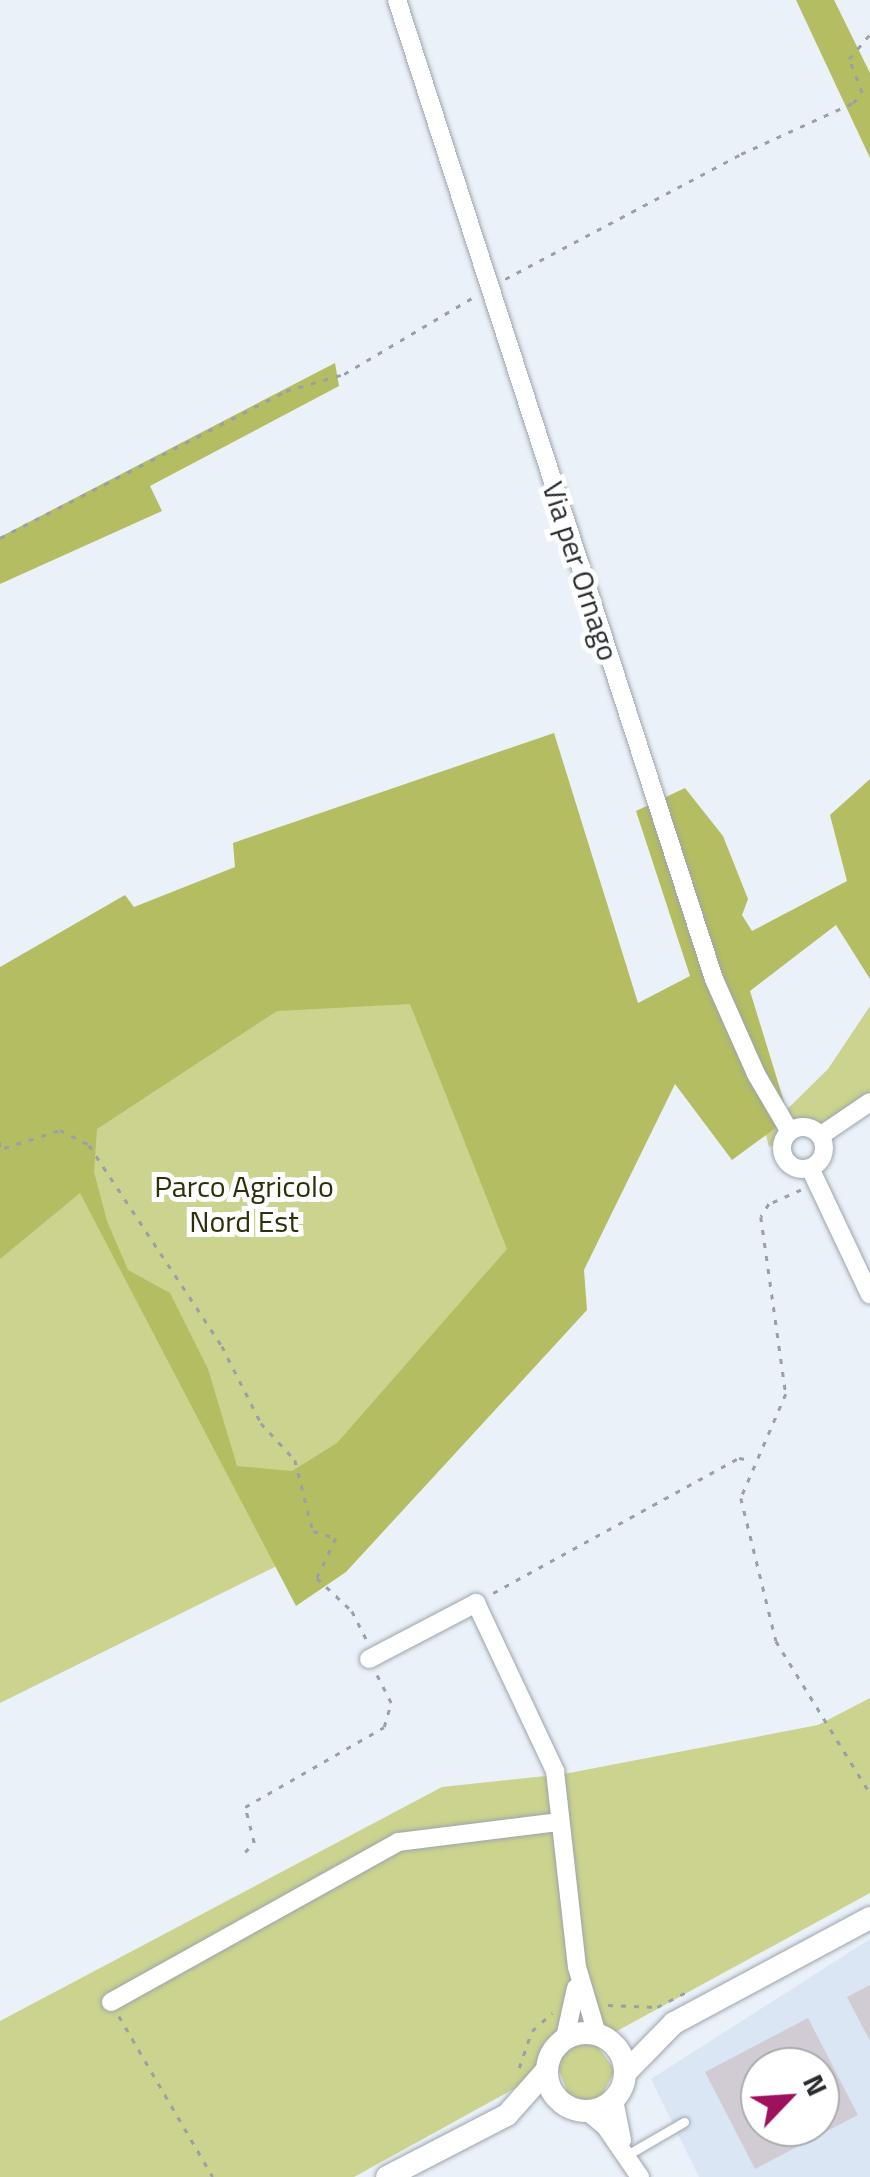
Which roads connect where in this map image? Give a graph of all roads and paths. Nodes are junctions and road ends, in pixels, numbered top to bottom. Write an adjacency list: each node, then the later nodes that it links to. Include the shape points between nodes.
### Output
1 (397, 0): 3 (street, Via per Ornago)
2 (870, 34): 3 (path, via 849,59 862,93 853,103 741,154)
3 (491, 286): 4 (path, via 344,374 286,391); 6 (street, Via per Ornago, via 714,978)
4 (0, 538)
5 (870, 1102): 7 (street)
6 (790, 1132): 7 (street, via 807,1128); 10 (street, via 784,1157)
7 (820, 1136): 10 (street, via 824,1153)
8 (0, 1142): 9 (path)
9 (2, 1149): 14 (path, via 60,1130 89,1145 222,1346 261,1424 295,1460 314,1531 336,1538 317,1578 352,1611)
10 (813, 1176): 11 (street); 12 (path, via 769,1204 762,1217 786,1394)
11 (870, 1295)
12 (752, 1460): 13 (path, via 740,1458); 15 (path, via 741,1498 776,1641)
13 (476, 1602): 14 (street); 16 (street, via 555,1770)
14 (372, 1658): 17 (path, via 390,1703 384,1728 245,1808 254,1842)
15 (870, 1793)
16 (559, 1822): 20 (street, via 398,1842); 21 (street)
17 (245, 1852)
18 (870, 1918): 22 (main road)
19 (693, 1989): 21 (path, via 657,2007)
20 (111, 2002): 33 (path)
21 (582, 2005): 23 (street); 24 (street); 27 (path, via 548,2015 532,2031 520,2065)
22 (674, 2023): 23 (main road, via 637,2035); 26 (main road)
23 (600, 2035): 24 (main road); 26 (main road, via 620,2052)
24 (565, 2038): 25 (main road)
25 (547, 2070): 27 (main road); 29 (main road, via 552,2091)
26 (625, 2073): 28 (main road)
27 (525, 2100): 30 (main road)
28 (614, 2100): 29 (main road); 32 (street)
29 (579, 2109): 30 (main road); 32 (street)
30 (503, 2118): 34 (main road)
31 (684, 2122): 32 (lane)
32 (627, 2155): 35 (street)
33 (213, 2177)
34 (387, 2177)
35 (640, 2177)

